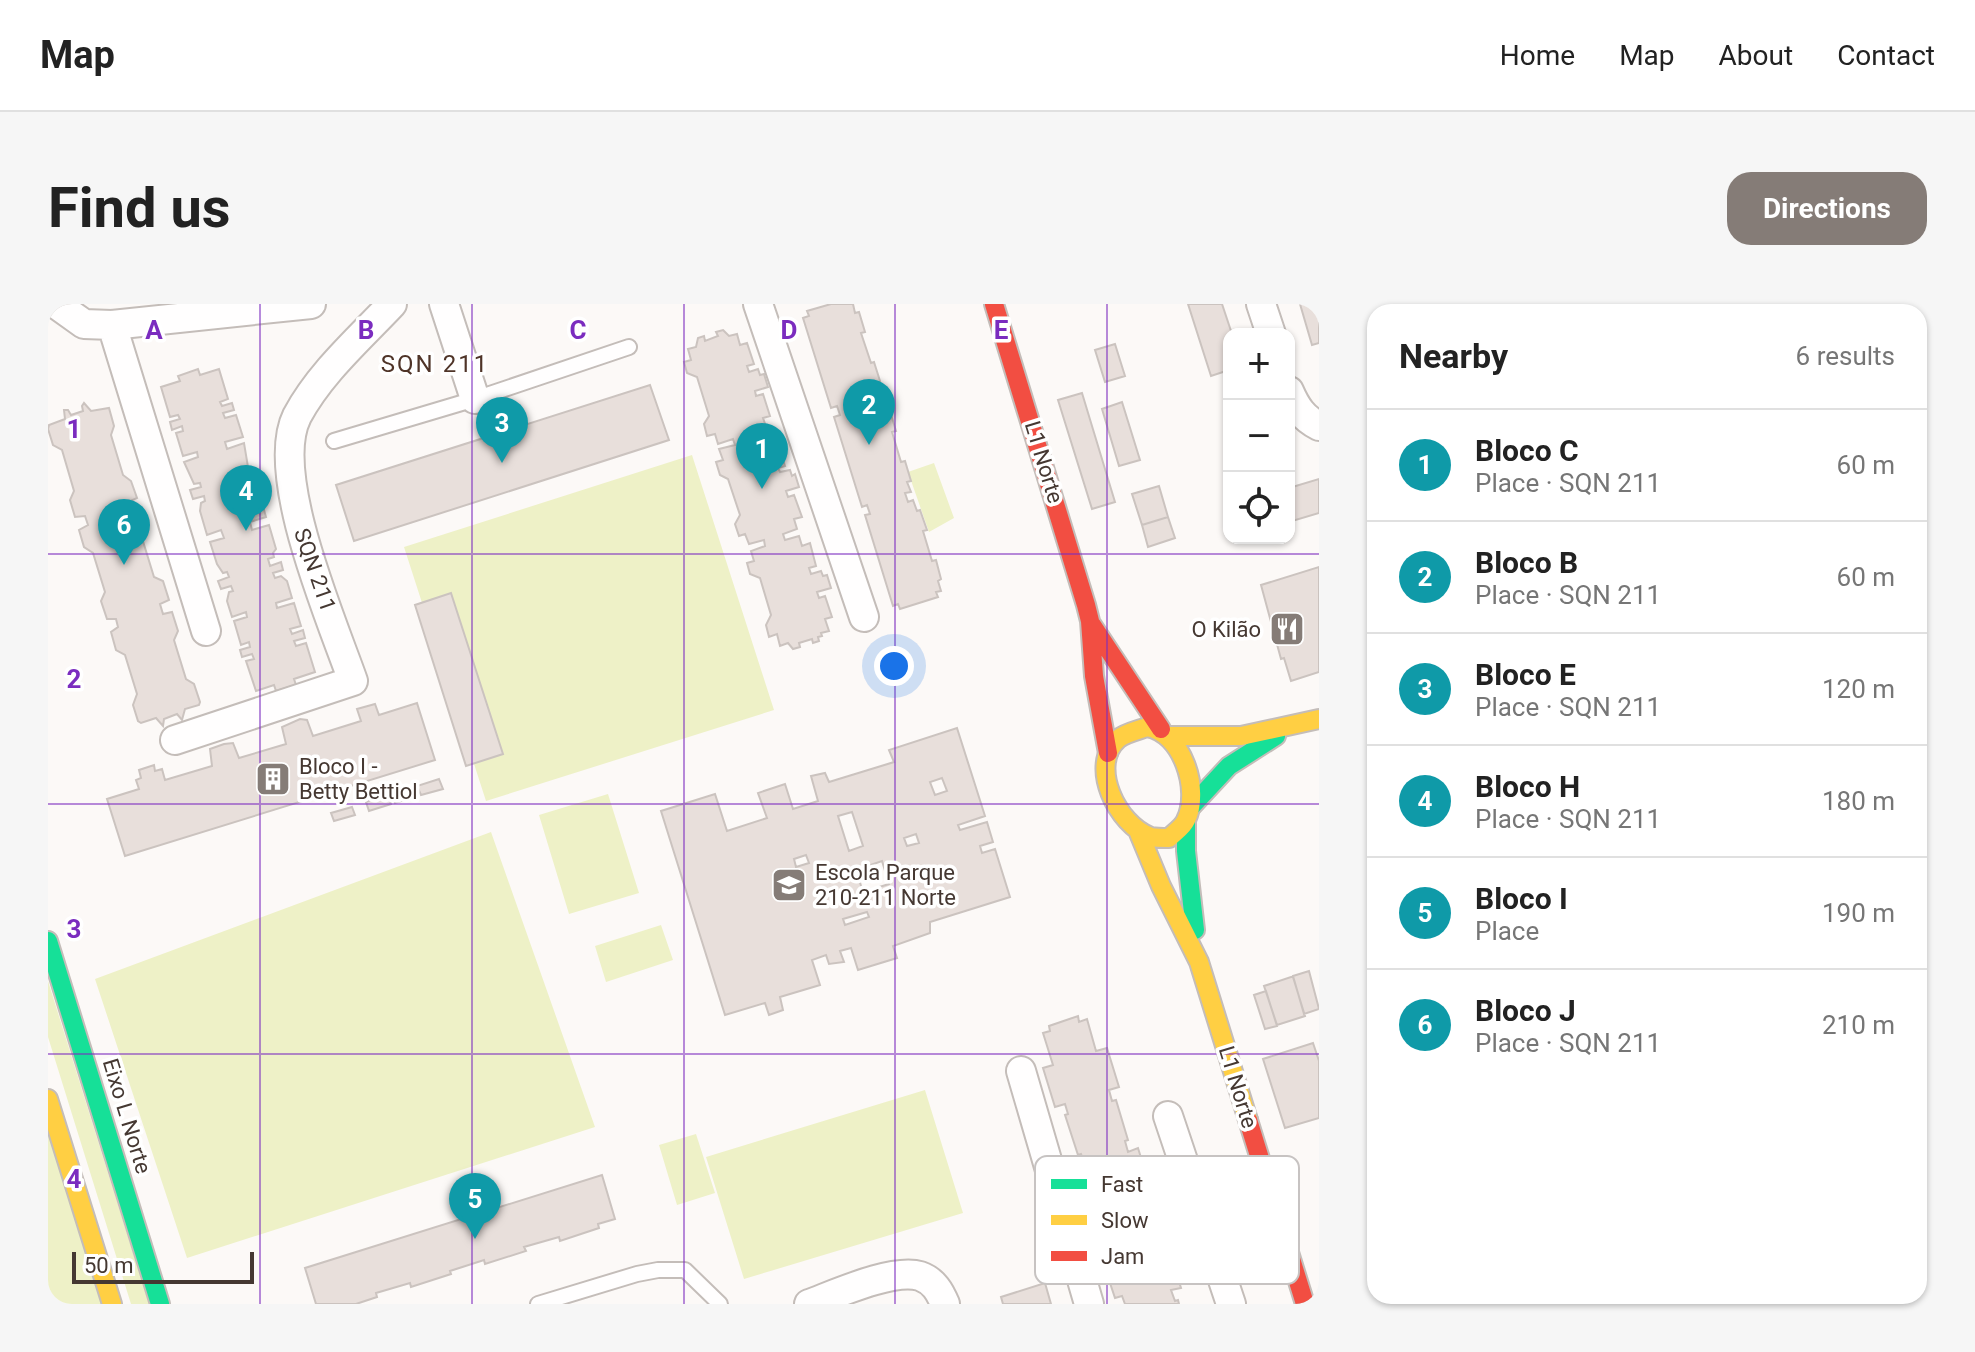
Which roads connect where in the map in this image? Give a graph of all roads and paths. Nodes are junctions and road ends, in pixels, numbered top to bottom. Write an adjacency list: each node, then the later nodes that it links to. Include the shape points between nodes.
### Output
1 (56, 304): 8 (street, via 84,324)
2 (311, 304): 8 (street)
3 (392, 304): 21 (street, SQN 211, via 316,388 296,419 290,444 294,509 353,681)
4 (444, 304): 11 (street)
5 (758, 304): 15 (street)
6 (994, 304): 16 (street, L1 Norte)
7 (1261, 304): 9 (street)
8 (112, 325): 17 (street)
9 (1269, 328)
10 (629, 347): 11 (lane)
11 (475, 399): 14 (lane)
12 (1293, 400): 13 (street, via 1305,418)
13 (1319, 426)
14 (334, 441)
15 (864, 617)
16 (1090, 621): 20 (street, L1 Norte); 22 (street, L1 Norte)
17 (206, 631)
18 (1319, 719): 19 (street)
19 (1294, 726): 20 (street, via 1241,736); 23 (street, via 1229,766)
20 (1164, 733): 22 (street, via 1130,729 1115,739); 23 (street, via 1184,763)
21 (175, 740)
22 (1108, 753): 24 (street, via 1109,789)
23 (1188, 816): 24 (street, via 1166,839); 26 (street, L1 Norte)
24 (1139, 833): 26 (street, L1 Norte)
25 (48, 941): 37 (street, Eixo L Norte)
26 (1199, 962): 32 (street, L1 Norte)
27 (1021, 1071): 30 (street)
28 (48, 1099): 36 (street)
29 (1168, 1116): 31 (street)
30 (1046, 1156)
31 (1181, 1156)
32 (1259, 1156)
33 (1083, 1284): 42 (street)
34 (1224, 1284): 43 (street)
35 (1299, 1284): 44 (street, L1 Norte)
36 (112, 1304)
37 (160, 1304)
38 (538, 1304): 39 (lane, via 658,1270 685,1270)
39 (720, 1304)
40 (809, 1304): 41 (street, via 902,1275 922,1277 937,1288)
41 (945, 1304)
42 (1089, 1304)
43 (1231, 1304)
44 (1305, 1304)

